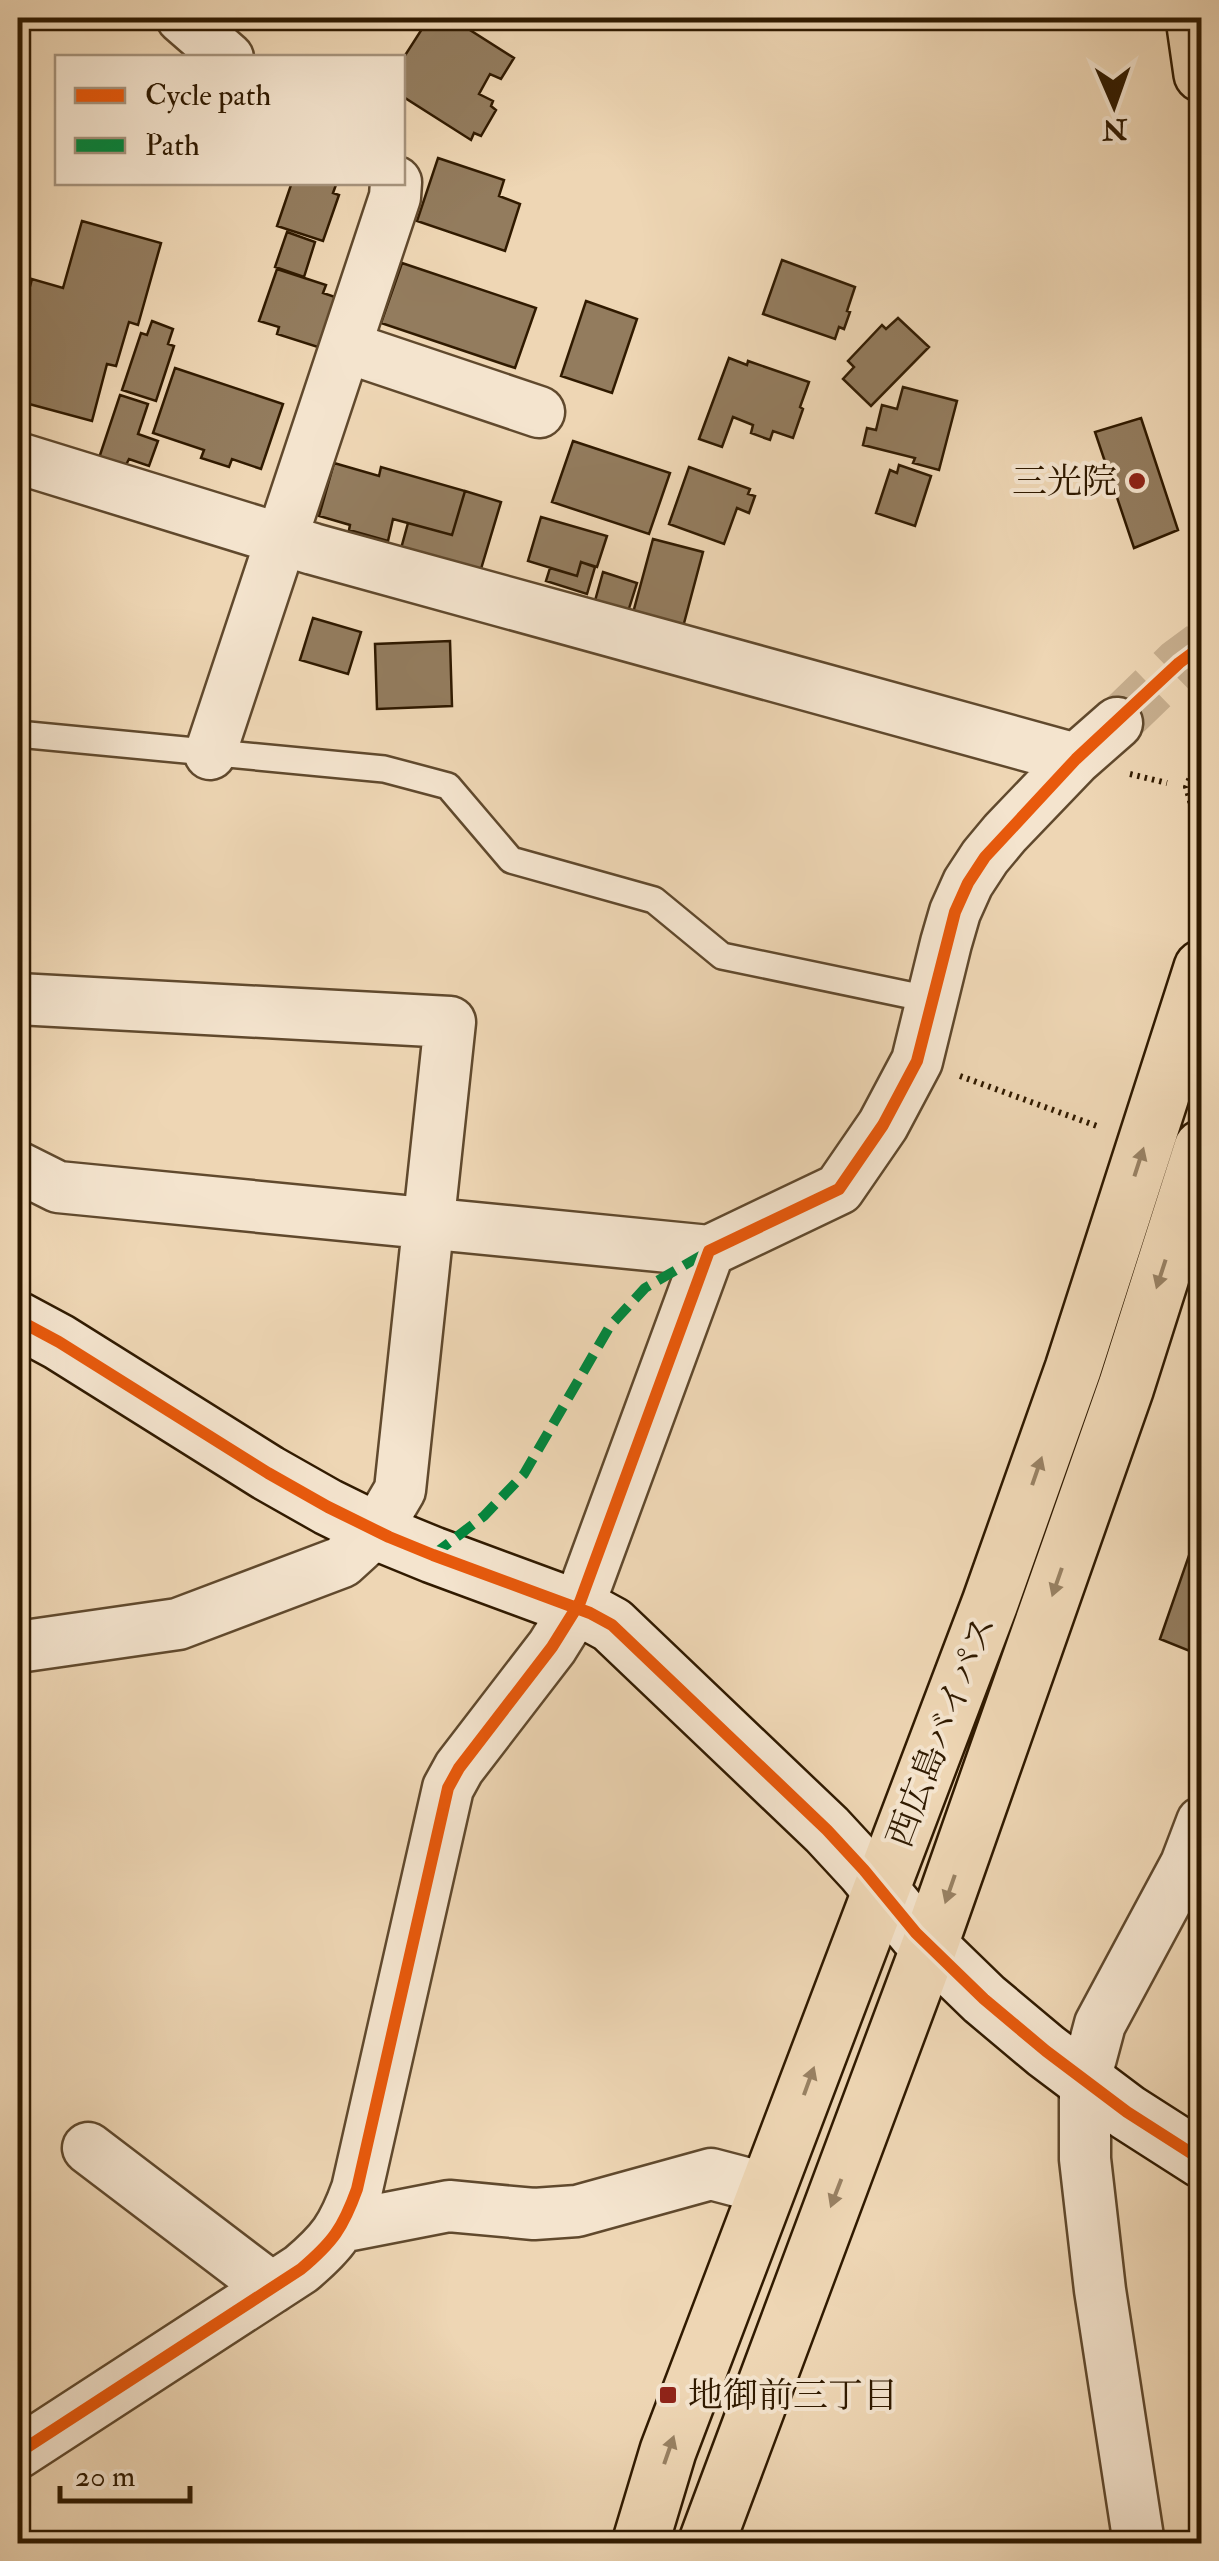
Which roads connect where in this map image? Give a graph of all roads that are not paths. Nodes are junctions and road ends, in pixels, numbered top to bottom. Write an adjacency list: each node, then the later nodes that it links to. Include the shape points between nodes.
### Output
1 (182, 18): 3 (street)
2 (1194, 18): 4 (highway)
3 (225, 55)
4 (1202, 74)
5 (396, 185): 6 (street)
6 (346, 347): 7 (street); 9 (street)
7 (539, 412)
8 (18, 458): 9 (street)
9 (282, 539): 12 (street); 13 (street)
10 (1117, 723): 13 (street)
11 (18, 734): 12 (lane)
12 (210, 754): 16 (lane, via 384,768 448,786 511,860 654,900 722,956)
13 (1076, 760): 16 (street, via 968,883)
14 (1202, 968): 26 (highway, 西広島バイパス, one-way to 14, via 1066,1387)
15 (18, 999): 19 (street, via 450,1022)
16 (933, 1000): 20 (street, via 917,1061 839,1190)
17 (1202, 1148): 27 (highway, 西広島バイパス, one-way to 27, via 1126,1387)
18 (18, 1167): 19 (street, via 58,1187)
19 (430, 1224): 20 (street); 22 (street, via 400,1490)
20 (709, 1251): 23 (street)
21 (18, 1320): 22 (street, via 283,1482)
22 (376, 1531): 23 (street); 24 (street, via 342,1562 178,1624)
23 (576, 1608): 26 (street, via 621,1633 827,1830); 32 (street, via 448,1788 357,2189)
24 (18, 1647)
25 (1202, 1822): 28 (street, via 1100,2024)
26 (880, 1890): 27 (street); 31 (highway, 西広島バイパス, one-way to 26)
27 (929, 1947): 28 (street); 36 (highway, 西広島バイパス, one-way to 36)
28 (1084, 2080): 30 (street); 37 (street, via 1100,2290)
29 (88, 2148): 33 (street)
30 (1202, 2160)
31 (768, 2189): 32 (street, via 711,2174 577,2210 534,2214 448,2206); 35 (highway, 西広島バイパス, one-way to 31, via 668,2451)
32 (341, 2228): 33 (street, via 302,2269)
33 (272, 2288): 34 (street)
34 (18, 2454)
35 (640, 2544)
36 (706, 2544)
37 (1140, 2544)

